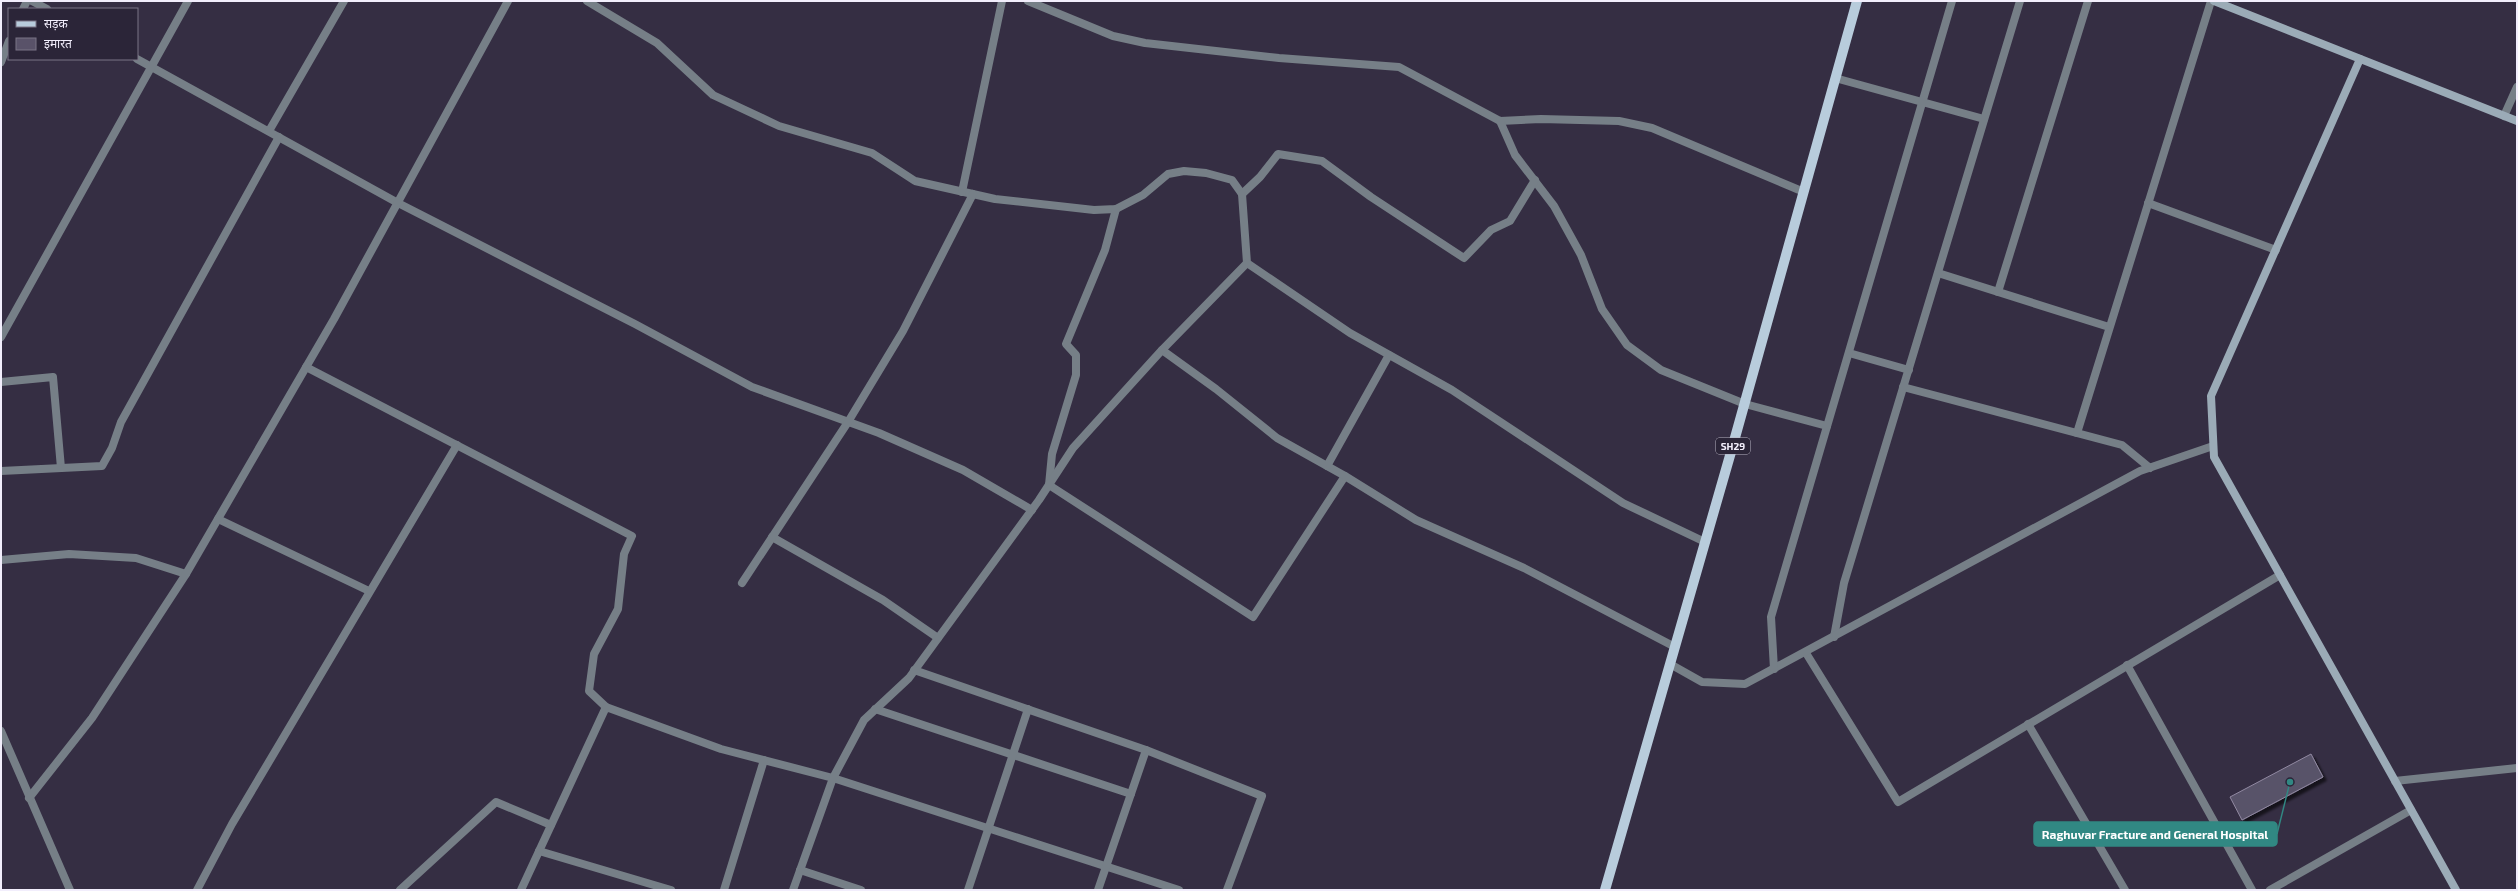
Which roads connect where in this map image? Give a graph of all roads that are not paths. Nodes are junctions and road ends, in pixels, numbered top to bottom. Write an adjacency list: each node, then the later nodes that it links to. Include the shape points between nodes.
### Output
1 (32, 1): 13 (street)
2 (188, 1): 18 (street)
3 (344, 1): 26 (street)
4 (508, 1): 33 (street)
5 (587, 1): 29 (street, via 657,42 713,95 778,126 872,153 915,181)
6 (1002, 1): 29 (street)
7 (1028, 1): 24 (street, via 1113,36 1145,43 1279,58 1399,67)
8 (1857, 1): 19 (main road, SH29)
9 (1952, 1): 21 (street)
10 (2020, 1): 23 (street)
11 (2088, 1): 39 (street)
12 (2212, 1): 15 (street); 34 (street)
13 (45, 8)
14 (8, 44): 17 (street)
15 (2360, 59): 22 (street); 36 (street)
16 (138, 60): 18 (street)
17 (1, 62)
18 (151, 67): 26 (street); 41 (street)
19 (1835, 78): 21 (street); 30 (main road, SH29)
20 (2517, 87): 22 (street)
21 (1923, 102): 23 (street); 43 (street)
22 (2504, 116): 25 (street)
23 (1984, 119): 38 (street)
24 (1500, 121): 28 (street, via 1516,155); 30 (street, via 1619,121 1652,128)
25 (2517, 121)
26 (269, 131): 27 (street)
27 (279, 137): 33 (street); 56 (street, via 121,422 112,448 102,466)
28 (1534, 180): 32 (street, via 1510,221 1491,230 1464,258 1371,197 1322,161 1278,154 1260,177); 49 (street, via 1554,206 1581,255 1602,309 1627,345 1661,370)
29 (962, 192): 31 (street)
30 (1804, 192): 49 (main road, SH29)
31 (973, 194): 35 (street, via 995,199 1094,210); 50 (street, via 903,331)
32 (1242, 194): 35 (street, via 1232,180 1206,173 1184,171 1168,174 1143,195); 37 (street)
33 (398, 202): 45 (street); 50 (street, via 752,387)
34 (2148, 203): 36 (street); 40 (street)
35 (1116, 209): 60 (street, via 1105,250 1066,344 1076,355 1076,375 1052,454)
36 (2276, 250): 54 (street, via 2211,396)
37 (1247, 264): 42 (street); 44 (street, via 1350,333)
38 (1938, 273): 39 (street); 46 (street)
39 (1998, 292): 40 (street)
40 (2110, 327): 52 (street)
41 (1, 337)
42 (1162, 350): 55 (street, via 1277,438); 60 (street, via 1073,448)
43 (1849, 352): 46 (street); 51 (street)
44 (1389, 355): 55 (street); 64 (street, via 1452,390 1622,503)
45 (306, 367): 53 (street); 62 (street)
46 (1909, 370): 48 (street)
47 (1, 382): 56 (street, via 52,377)
48 (1904, 387): 52 (street); 70 (street, via 1844,583)
49 (1745, 404): 51 (street); 64 (main road, SH29)
50 (848, 422): 61 (street, via 963,470); 63 (street)
51 (1827, 426): 76 (street, via 1771,617)
52 (2077, 433): 57 (street, via 2122,445)
53 (457, 445): 69 (street); 78 (street, via 632,536 624,554 618,608 594,654 589,691)
54 (2213, 446): 57 (street); 67 (street, via 2214,457)
55 (1328, 466): 59 (street)
56 (61, 468): 58 (street)
57 (2150, 468): 70 (street, via 1986,553)
58 (1, 472)
59 (1344, 476): 60 (street, via 1253,617); 72 (street, via 1416,520 1524,568)
60 (1049, 485): 61 (street)
61 (1032, 510): 71 (street)
62 (218, 519): 66 (street); 69 (street)
63 (772, 537): 68 (street); 71 (street, via 883,600)
64 (1705, 542): 72 (main road, SH29)
65 (1, 560): 66 (street, via 69,554 136,558)
66 (186, 574): 90 (street, via 92,718)
67 (2280, 575): 75 (street); 88 (street)
68 (742, 583)
69 (369, 591): 98 (street, via 232,824)
70 (1834, 637): 73 (street)
71 (938, 638): 77 (street)
72 (1675, 648): 74 (main road, SH29)
73 (1806, 653): 76 (street); 81 (street, via 1898,802)
74 (1670, 664): 76 (street, via 1702,682 1745,684); 109 (main road, SH29)
75 (2128, 665): 81 (street); 111 (street)
76 (1774, 669)
77 (914, 670): 79 (street); 80 (street)
78 (606, 707): 85 (street, via 721,749); 92 (street)
79 (875, 709): 84 (street); 87 (street, via 864,720)
80 (1028, 709): 83 (street); 84 (street)
81 (2028, 724): 110 (street)
82 (1, 731): 90 (street)
83 (1146, 750): 89 (street); 108 (street, via 1262,796)
84 (1012, 755): 89 (street); 93 (street)
85 (764, 760): 87 (street); 102 (street)
86 (2517, 768): 88 (street)
87 (832, 778): 93 (street); 96 (street)
88 (2395, 781): 91 (street)
89 (1131, 794): 95 (street)
90 (29, 798): 97 (street)
91 (2411, 810): 112 (street); 113 (street)
92 (550, 825): 94 (street); 99 (street, via 496,802)
93 (987, 828): 95 (street); 105 (street)
94 (539, 851): 100 (street); 101 (street)
95 (1106, 866): 106 (street); 107 (street)
96 (800, 870): 103 (street); 104 (street)
97 (70, 890)
98 (197, 890)
99 (400, 890)
100 (521, 890)
101 (671, 890)
102 (724, 890)
103 (793, 890)
104 (861, 890)
105 (968, 890)
106 (1098, 890)
107 (1179, 890)
108 (1227, 890)
109 (1605, 890)
110 (2125, 890)
111 (2252, 890)
112 (2270, 890)
113 (2456, 890)

